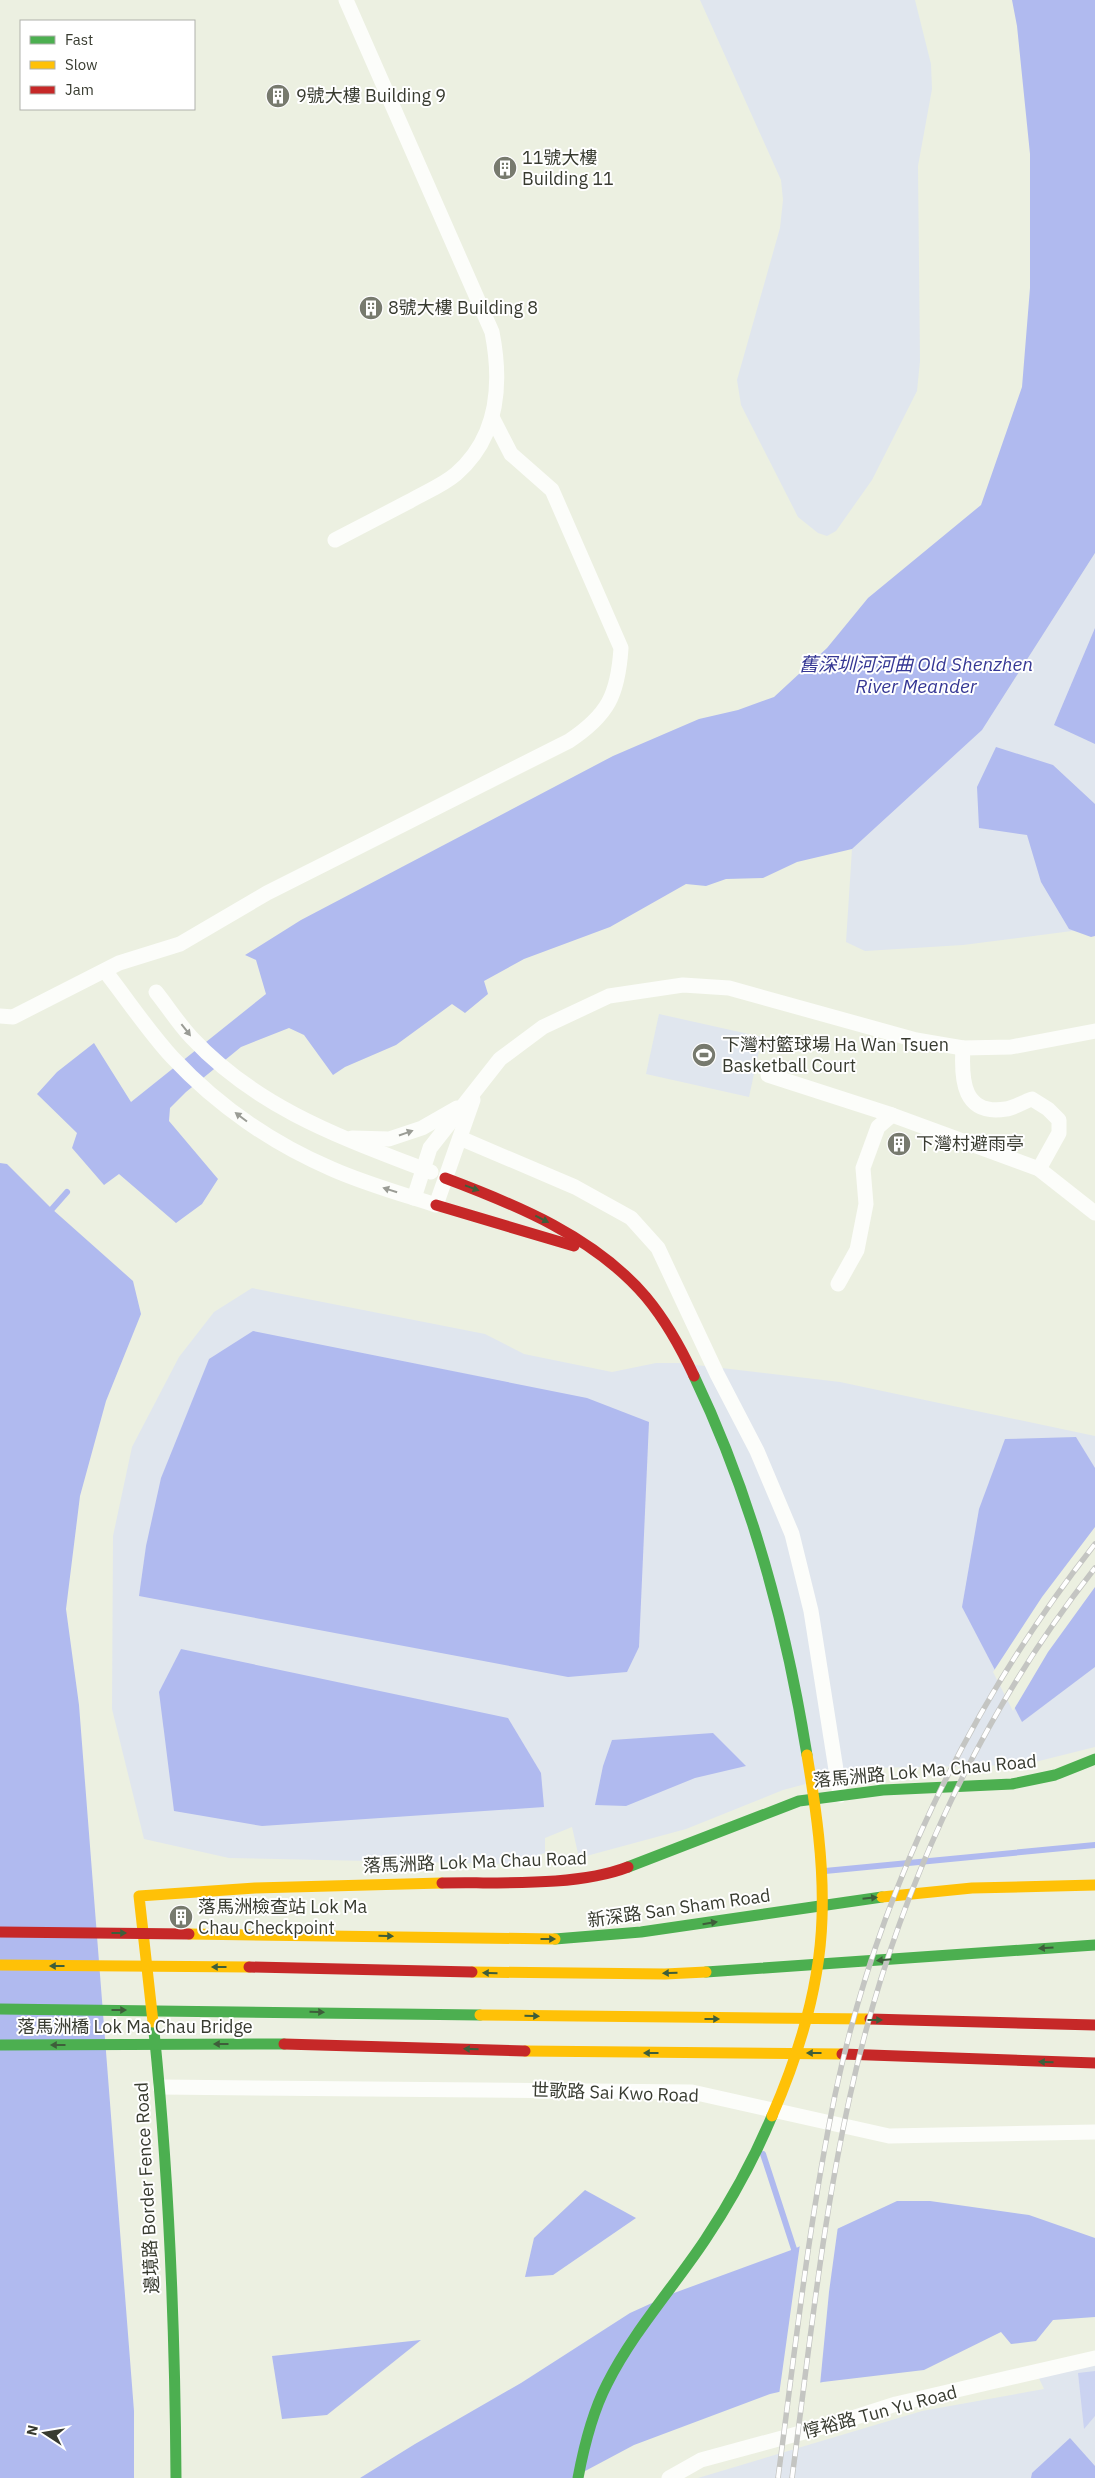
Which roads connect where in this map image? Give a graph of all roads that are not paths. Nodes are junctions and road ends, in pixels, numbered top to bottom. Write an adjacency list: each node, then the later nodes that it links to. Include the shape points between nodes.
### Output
1 (346, 0): 2 (street, via 492,332 498,389)
2 (493, 419): 3 (street, via 479,446 458,473); 4 (street, via 511,454 552,490 621,648 619,674 610,704 589,727 556,748 267,893 180,944 119,963)
3 (335, 540)
4 (105, 971): 6 (street, via 13,1017); 17 (street, one-way to 4, via 333,1170 281,1144 246,1120 194,1079 171,1056)
5 (156, 992): 12 (street, one-way to 12, via 191,1037 225,1069 256,1093)
6 (0, 1016)
7 (1095, 1031): 8 (street, via 1010,1047)
8 (963, 1048): 10 (street, via 916,1040 729,988 683,985 609,996 572,1012 543,1027 500,1059); 15 (street, via 966,1094 976,1104 1007,1109 1032,1099 1059,1120 1059,1132)
9 (768, 1075): 11 (street)
10 (475, 1091): 12 (street, one-way to 10, via 389,1139 422,1128 452,1113); 13 (street); 14 (street, via 430,1148)
11 (892, 1115): 15 (street); 21 (street, via 878,1127 863,1168 866,1204 857,1250)
12 (340, 1138): 14 (street)
13 (460, 1138): 16 (street); 23 (street, via 575,1187 631,1218 658,1248 717,1374 758,1451 792,1534 812,1611)
14 (423, 1169): 16 (street); 17 (street)
15 (1039, 1169): 19 (street)
16 (445, 1178): 18 (street); 20 (main road, one-way to 20, via 499,1197 558,1227)
17 (414, 1198): 18 (street)
18 (436, 1205): 20 (main road)
19 (1095, 1213)
20 (594, 1252): 37 (main road, via 619,1270 644,1295 682,1351 728,1453 764,1555 786,1642 822,1848 822,1936 812,1998 784,2087 738,2186 611,2376 586,2439)
21 (838, 1284)
22 (1095, 1759): 23 (main road, 落馬洲路 Lok Ma Chau Road, via 1055,1775 1012,1784)
23 (840, 1794): 25 (main road, 落馬洲路 Lok Ma Chau Road, via 800,1801 613,1873 559,1880 255,1888)
24 (1095, 1885): 26 (main road, 新深路 San Sham Road, one-way to 24, via 571,1939 629,1935 924,1892)
25 (139, 1896): 33 (main road, 邊境路 Border Fence Road)
26 (0, 1932)
27 (1095, 1946): 28 (main road, one-way to 28, via 665,1974)
28 (0, 1965)
29 (0, 2009): 30 (main road, 落馬洲橋 Lok Ma Chau Bridge, one-way to 30)
30 (1095, 2025)
31 (0, 2045): 32 (main road, 落馬洲橋 Lok Ma Chau Bridge, one-way to 31, via 821,2053 598,2053 270,2044)
32 (1095, 2063)
33 (160, 2087): 34 (street, 世歌路 Sai Kwo Road, via 692,2092 889,2136); 36 (main road, 邊境路 Border Fence Road, via 175,2356)
34 (1095, 2132)
35 (1095, 2358): 38 (street, 惇裕路 Tun Yu Road, via 896,2404 701,2460)
36 (176, 2478)
37 (578, 2478)
38 (669, 2478)

